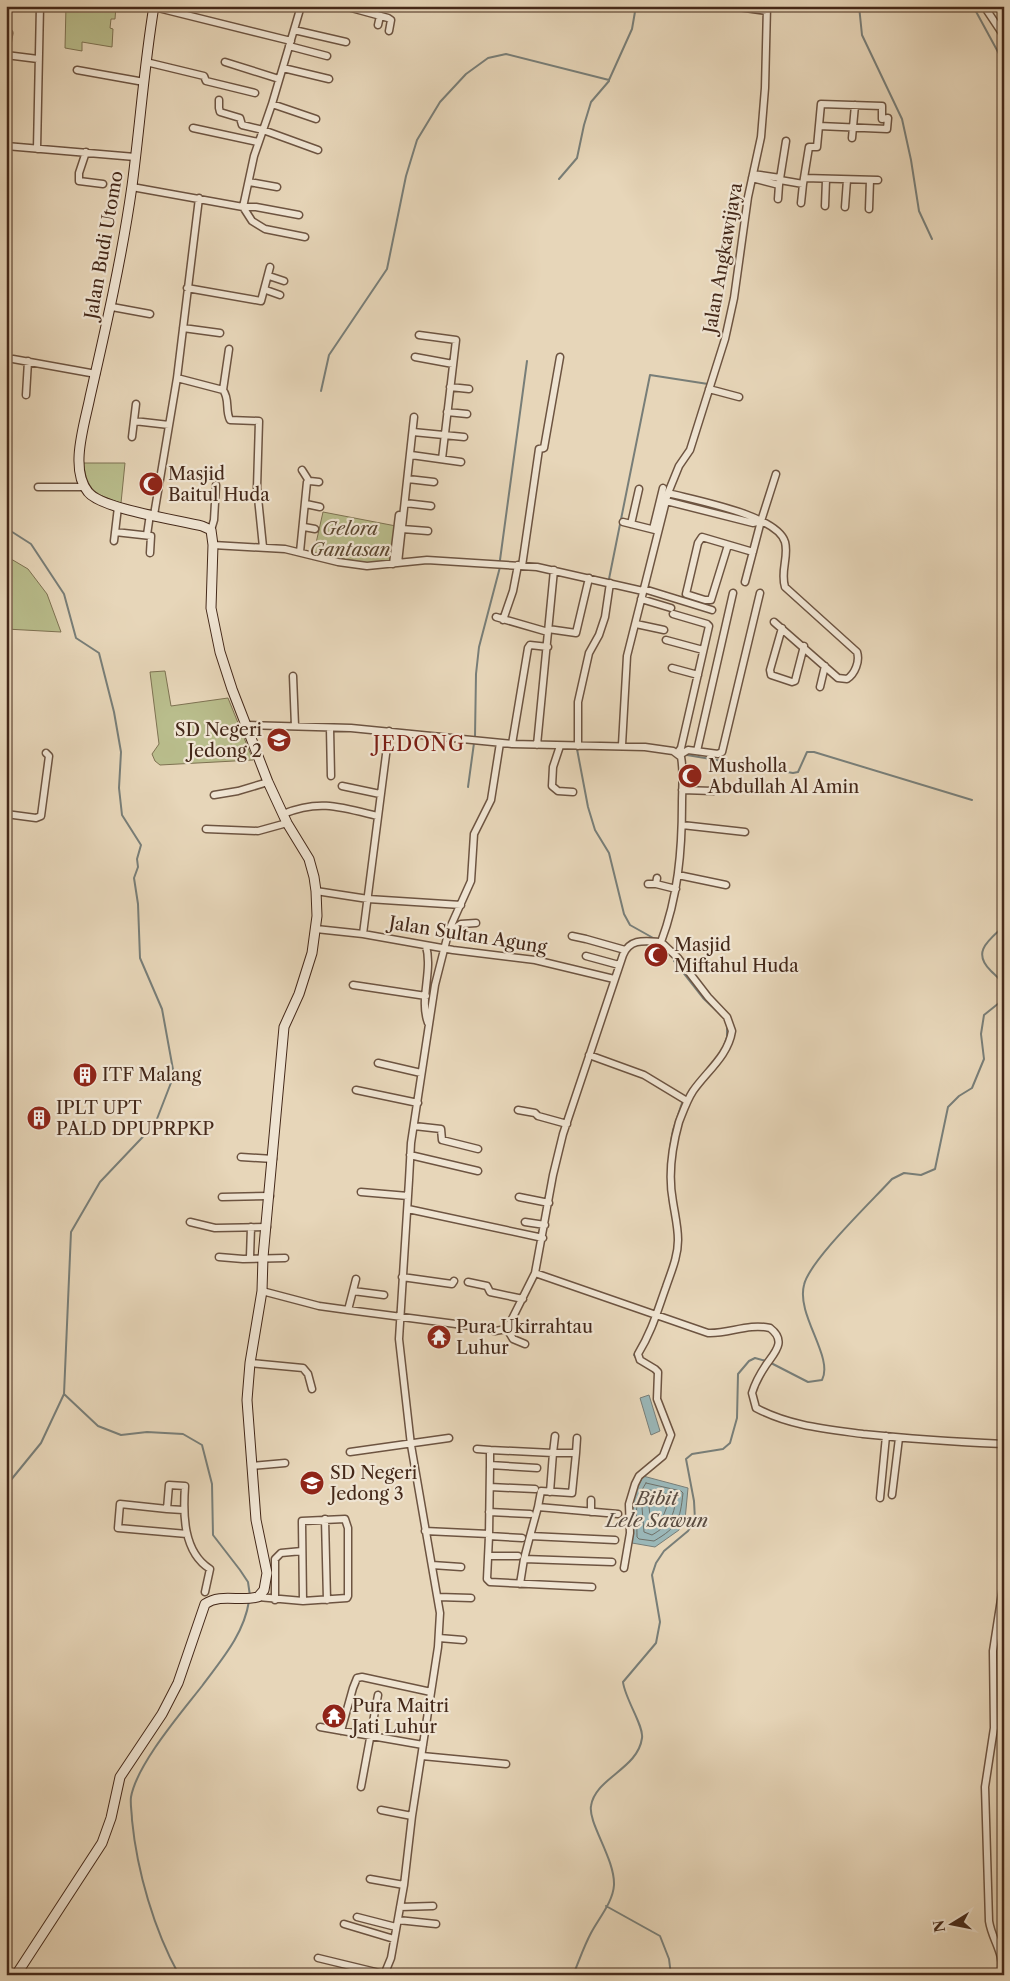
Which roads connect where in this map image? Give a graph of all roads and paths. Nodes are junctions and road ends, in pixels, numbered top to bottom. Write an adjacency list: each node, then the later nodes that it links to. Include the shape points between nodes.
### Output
1 (40, 6): 18 (street)
2 (301, 6): 10 (street)
3 (344, 6): 8 (street)
4 (731, 6): 7 (street)
5 (984, 6): 13 (street)
6 (154, 7): 15 (street); 19 (street, Jalan Budi Utomo)
7 (767, 9): 43 (street, Jalan Angkawijaya, via 761,136)
8 (380, 16): 9 (street); 11 (street, via 390,19)
9 (378, 25)
10 (294, 30): 14 (street); 15 (street)
11 (389, 31)
12 (9, 33): 16 (street)
13 (1004, 36)
14 (346, 42)
15 (290, 43): 17 (street); 21 (street)
16 (6, 54): 18 (street)
17 (327, 56)
18 (38, 59): 39 (street)
19 (146, 62): 25 (street, Jalan Budi Utomo); 26 (street)
20 (225, 62): 23 (street)
21 (283, 68): 23 (street); 24 (street)
22 (77, 70): 25 (street)
23 (279, 79): 28 (street)
24 (329, 79)
25 (144, 82): 42 (street, Jalan Budi Utomo)
26 (255, 93)
27 (219, 100): 34 (street, via 220,112 240,118 242,125)
28 (272, 104): 30 (street); 34 (street)
29 (855, 106): 31 (street, via 821,104); 33 (street); 33 (street, via 882,106 882,119 888,118 887,129)
30 (316, 118)
31 (819, 126): 33 (street); 49 (street, via 817,147 809,147)
32 (192, 128): 37 (street)
33 (853, 128): 35 (street)
34 (263, 130): 37 (street); 40 (street)
35 (852, 138)
36 (786, 141): 48 (street)
37 (258, 142): 50 (street)
38 (6, 146): 39 (street)
39 (37, 149): 41 (street)
40 (318, 150)
41 (86, 152): 42 (street); 51 (street, via 79,181)
42 (135, 157): 52 (street, Jalan Budi Utomo)
43 (753, 176): 48 (street); 84 (street, Jalan Angkawijaya, via 729,324)
44 (826, 180): 45 (street); 49 (street); 57 (street)
45 (847, 180): 46 (street); 59 (street)
46 (870, 180): 47 (street); 60 (street)
47 (878, 180)
48 (780, 181): 49 (street); 55 (street)
49 (804, 181): 56 (street)
50 (249, 182): 53 (street); 58 (street)
51 (103, 184)
52 (132, 187): 54 (street); 69 (street, Jalan Budi Utomo)
53 (277, 187)
54 (199, 198): 58 (street); 66 (street)
55 (778, 199)
56 (801, 203)
57 (825, 206)
58 (243, 207): 61 (street); 62 (street, via 252,220 265,229)
59 (845, 207)
60 (869, 209)
61 (299, 215)
62 (305, 237)
63 (270, 267): 64 (street)
64 (269, 276): 65 (street); 67 (street)
65 (284, 280)
66 (188, 288): 67 (street, via 260,302); 71 (street)
67 (266, 290): 68 (street)
68 (280, 295)
69 (112, 307): 70 (street); 80 (street, Jalan Budi Utomo)
70 (150, 314)
71 (183, 328): 72 (street); 81 (street)
72 (220, 333)
73 (419, 335): 79 (street, via 456,340)
74 (229, 349): 85 (street)
75 (416, 357): 79 (street)
76 (560, 357): 142 (street, via 544,448 539,449)
77 (14, 359): 78 (street)
78 (28, 361): 80 (street); 86 (street)
79 (453, 364): 82 (street)
80 (96, 374): 109 (street, Jalan Budi Utomo, via 80,450 79,466)
81 (177, 378): 85 (street); 93 (street)
82 (450, 387): 83 (street); 89 (street)
83 (470, 389)
84 (709, 389): 87 (street); 112 (street, Jalan Angkawijaya, via 690,450 679,466)
85 (223, 390): 137 (street, via 228,399 229,419 259,421 257,488)
86 (26, 395)
87 (739, 397)
88 (136, 404): 92 (street)
89 (447, 412): 90 (street); 95 (street)
90 (467, 414)
91 (414, 417): 94 (street)
92 (134, 421): 93 (street); 96 (street)
93 (169, 426): 121 (street)
94 (414, 432): 95 (street); 98 (street)
95 (444, 435): 97 (street); 99 (street)
96 (132, 437)
97 (464, 437)
98 (411, 455): 99 (street); 103 (street)
99 (442, 459): 100 (street)
100 (461, 462)
101 (302, 470): 104 (street)
102 (776, 474): 123 (street)
103 (408, 479): 106 (street); 115 (street)
104 (309, 481): 105 (street); 116 (street)
105 (319, 482)
106 (434, 482)
107 (216, 485): 129 (street)
108 (38, 487): 109 (street)
109 (84, 487): 118 (street, via 94,498)
110 (663, 488): 131 (street)
111 (639, 489): 125 (street)
112 (668, 494): 113 (street); 114 (street, Jalan Angkawijaya)
113 (690, 499): 120 (street); 123 (street, via 754,516)
114 (666, 501): 120 (street); 131 (street, Jalan Angkawijaya)
115 (405, 503): 117 (street); 128 (street)
116 (306, 504): 119 (street); 126 (street)
117 (432, 506)
118 (118, 507): 121 (street); 132 (street)
119 (320, 507)
120 (688, 507): 123 (street, via 753,524)
121 (152, 515): 129 (street); 133 (street)
122 (399, 515): 141 (street)
123 (761, 521): 139 (street); 163 (street, via 778,531 785,540 782,575 785,587 859,656 851,677 847,679 838,678)
124 (623, 522): 125 (street)
125 (631, 524): 131 (street)
126 (304, 527): 127 (street); 138 (street)
127 (315, 529)
128 (402, 529): 130 (street); 141 (street)
129 (211, 530): 135 (street)
130 (428, 530)
131 (656, 530): 147 (street, Jalan Angkawijaya)
132 (115, 532): 133 (street); 134 (street)
133 (147, 535): 140 (street, via 150,536)
134 (114, 541)
135 (214, 545): 137 (street); 168 (street, via 212,620)
136 (728, 545): 136 (street, via 703,537 699,540 686,594 705,600 712,598); 139 (street)
137 (264, 548): 138 (street)
138 (300, 552): 141 (street, via 352,564 379,566)
139 (753, 552): 145 (street)
140 (150, 553)
141 (395, 563): 142 (street, via 448,560)
142 (520, 565): 143 (street); 153 (street)
143 (554, 570): 144 (street); 157 (street)
144 (589, 578): 146 (street); 157 (street, via 576,632)
145 (746, 582)
146 (610, 583): 147 (street); 177 (street, via 605,617 589,653 578,702)
147 (643, 590): 150 (street, Jalan Angkawijaya); 151 (street)
148 (733, 593): 178 (street)
149 (760, 593): 178 (street, via 722,752)
150 (641, 599): 155 (street, Jalan Angkawijaya); 162 (street, via 709,625)
151 (712, 610)
152 (496, 617): 153 (street)
153 (503, 620): 157 (street)
154 (774, 622): 156 (street)
155 (636, 624): 158 (street); 175 (street, Jalan Angkawijaya, via 627,656)
156 (782, 628): 160 (street); 160 (street, via 771,675 794,681)
157 (548, 630): 161 (street)
158 (664, 630)
159 (666, 640): 162 (street)
160 (804, 646): 163 (street)
161 (548, 647): 173 (street, via 528,646); 174 (street)
162 (704, 650): 165 (street)
163 (825, 666): 167 (street)
164 (672, 668): 165 (street)
165 (698, 675): 180 (street)
166 (293, 676): 169 (street)
167 (820, 687)
168 (246, 725): 169 (street); 182 (street)
169 (295, 726): 170 (street)
170 (330, 728): 171 (street); 181 (street)
171 (389, 731): 172 (street); 187 (street)
172 (500, 742): 173 (street); 201 (street, via 493,790 476,828 471,881)
173 (512, 744): 174 (street)
174 (537, 745): 176 (street)
175 (622, 745): 177 (street); 180 (street)
176 (560, 746): 177 (street); 186 (street, via 553,766 552,786 558,791)
177 (578, 746)
178 (697, 751): 180 (street)
179 (46, 753): 189 (street, via 49,756 41,816)
180 (679, 754): 184 (street)
181 (331, 776)
182 (268, 782): 188 (street); 191 (street)
183 (342, 786): 187 (street)
184 (682, 790): 185 (street); 192 (street)
185 (713, 791)
186 (573, 792)
187 (380, 794): 190 (street)
188 (214, 795)
189 (6, 814)
190 (377, 816): 191 (street, via 319,805 297,808); 200 (street)
191 (285, 818): 193 (street, via 258,831); 199 (street, via 309,858)
192 (682, 825): 194 (street); 195 (street)
193 (206, 829)
194 (745, 832)
195 (678, 876): 197 (street); 198 (street)
196 (648, 884): 198 (street, via 657,881)
197 (726, 885)
198 (676, 889): 207 (street)
199 (316, 891): 200 (street); 203 (street)
200 (368, 899): 201 (street); 205 (street)
201 (461, 905): 204 (street)
202 (476, 923): 204 (street, via 461,924)
203 (316, 929): 205 (street, Jalan Sultan Agung); 229 (street, via 308,969 284,1027)
204 (449, 930): 209 (street)
205 (363, 934): 208 (street, Jalan Sultan Agung)
206 (572, 936): 210 (street)
207 (661, 942): 210 (street, via 636,942); 221 (street, via 727,1017 732,1031 719,1060)
208 (426, 946): 209 (street, Jalan Sultan Agung); 215 (street)
209 (443, 948): 213 (street, Jalan Sultan Agung, via 542,962); 216 (street)
210 (625, 950): 212 (street)
211 (586, 956): 212 (street)
212 (619, 965): 213 (street)
213 (614, 978): 217 (street)
214 (353, 986): 215 (street)
215 (426, 996): 216 (street)
216 (428, 1024): 219 (street)
217 (589, 1055): 221 (street, via 644,1075); 224 (street)
218 (378, 1063): 219 (street)
219 (421, 1073): 222 (street)
220 (356, 1090): 222 (street)
221 (687, 1101): 258 (street, via 676,1134 672,1161 672,1200 678,1227 678,1247)
222 (418, 1103): 225 (street)
223 (518, 1110): 224 (street)
224 (567, 1124): 236 (street)
225 (414, 1126): 226 (street, via 441,1129 442,1140); 227 (street)
226 (478, 1149)
227 (410, 1155): 230 (street); 233 (street)
228 (241, 1157): 229 (street)
229 (273, 1159): 232 (street)
230 (478, 1171)
231 (361, 1192): 233 (street)
232 (270, 1196): 234 (street); 242 (street)
233 (408, 1196): 237 (street)
234 (222, 1197)
235 (519, 1197): 236 (street)
236 (549, 1203): 240 (street)
237 (408, 1209): 243 (street); 249 (street)
238 (190, 1222): 241 (street, via 215,1228)
239 (524, 1222): 240 (street)
240 (545, 1225): 243 (street)
241 (251, 1227): 242 (street); 245 (street)
242 (266, 1227): 246 (street)
243 (543, 1238): 248 (street)
244 (219, 1257): 245 (street)
245 (250, 1257): 246 (street)
246 (263, 1257): 247 (street); 253 (street)
247 (286, 1258)
248 (535, 1273): 256 (street); 258 (street)
249 (402, 1277): 251 (street, via 452,1284); 259 (street)
250 (356, 1280): 254 (street)
251 (454, 1281)
252 (468, 1282): 256 (street, via 487,1286 490,1292)
253 (262, 1290): 257 (street, via 319,1306); 262 (street)
254 (353, 1291): 255 (street); 257 (street)
255 (384, 1295)
256 (523, 1300): 260 (street)
257 (348, 1310): 259 (street)
258 (654, 1315): 265 (street, via 715,1333 753,1326 770,1328 776,1333 777,1350 754,1386 752,1394 756,1408 803,1426); 306 (street, via 638,1357 658,1372 657,1399 671,1439 663,1456 639,1476 635,1484 629,1504 630,1533)
259 (401, 1318): 260 (street, via 495,1331); 270 (street, via 400,1339)
260 (507, 1329): 261 (street, via 513,1340)
261 (525, 1344)
262 (250, 1364): 263 (street, via 303,1368); 278 (street, via 248,1421)
263 (312, 1389)
264 (555, 1436): 274 (street)
265 (886, 1436): 268 (street); 284 (street)
266 (449, 1438): 270 (street)
267 (577, 1438): 275 (street)
268 (899, 1438): 269 (street); 283 (street)
269 (1004, 1444)
270 (411, 1445): 273 (street); 294 (street)
271 (477, 1449): 272 (street)
272 (490, 1450): 274 (street); 277 (street)
273 (350, 1452)
274 (553, 1453): 275 (street); 282 (street)
275 (576, 1453): 282 (street, via 572,1493)
276 (285, 1463): 278 (street)
277 (490, 1465): 279 (street); 280 (street)
278 (252, 1466): 312 (street, via 256,1520 267,1573 264,1590)
279 (537, 1468)
280 (490, 1487): 281 (street); 289 (street)
281 (535, 1489)
282 (550, 1492): 286 (street, via 541,1491)
283 (892, 1495)
284 (880, 1498)
285 (591, 1500): 290 (street)
286 (538, 1507): 290 (street); 297 (street)
287 (167, 1509): 288 (street); 288 (street, via 169,1486 185,1486); 295 (street, via 120,1504 118,1528)
288 (183, 1510): 295 (street)
289 (489, 1512): 291 (street); 296 (street)
290 (591, 1512): 292 (street)
291 (530, 1514)
292 (618, 1514)
293 (325, 1519): 300 (street, via 302,1521); 316 (street); 316 (street, via 345,1519 348,1528 348,1596)
294 (425, 1531): 296 (street); 304 (street)
295 (187, 1534): 310 (street, via 195,1553 210,1569)
296 (489, 1535): 298 (street); 301 (street)
297 (530, 1536): 299 (street); 302 (street)
298 (522, 1538)
299 (615, 1540)
300 (302, 1550): 314 (street, via 281,1553 275,1559); 315 (street)
301 (488, 1556): 302 (street); 308 (street, via 488,1581)
302 (521, 1558): 303 (street); 308 (street)
303 (612, 1562)
304 (432, 1565): 305 (street); 311 (street)
305 (461, 1567)
306 (624, 1568)
307 (1004, 1580): 343 (street, via 993,1651 994,1728 985,1787 988,1921 1000,1949)
308 (520, 1584): 309 (street)
309 (592, 1587)
310 (205, 1592)
311 (438, 1596): 313 (street); 317 (street)
312 (252, 1598): 314 (street); 341 (street, via 222,1599 205,1604 178,1683 162,1714 120,1777 102,1843)
313 (471, 1598)
314 (275, 1600): 315 (street)
315 (303, 1600): 316 (street)
316 (327, 1600)
317 (439, 1638): 318 (street); 319 (street)
318 (463, 1640)
319 (431, 1692): 322 (street, via 357,1678); 324 (street)
320 (378, 1695): 323 (street)
321 (320, 1728): 322 (street)
322 (342, 1731): 323 (street)
323 (370, 1736): 324 (street); 327 (street)
324 (423, 1745): 325 (street)
325 (422, 1756): 326 (street); 329 (street)
326 (506, 1764)
327 (361, 1786)
328 (381, 1810): 329 (street)
329 (412, 1816): 331 (street)
330 (370, 1879): 331 (street)
331 (404, 1885): 333 (street)
332 (433, 1906): 333 (street)
333 (400, 1907): 335 (street)
334 (357, 1916): 338 (street)
335 (398, 1920): 337 (street); 338 (street)
336 (344, 1924): 339 (street)
337 (436, 1924)
338 (396, 1927): 339 (street)
339 (394, 1939): 342 (street)
340 (318, 1958): 342 (street)
341 (16, 1975)
342 (384, 1975)
343 (1001, 1975)

